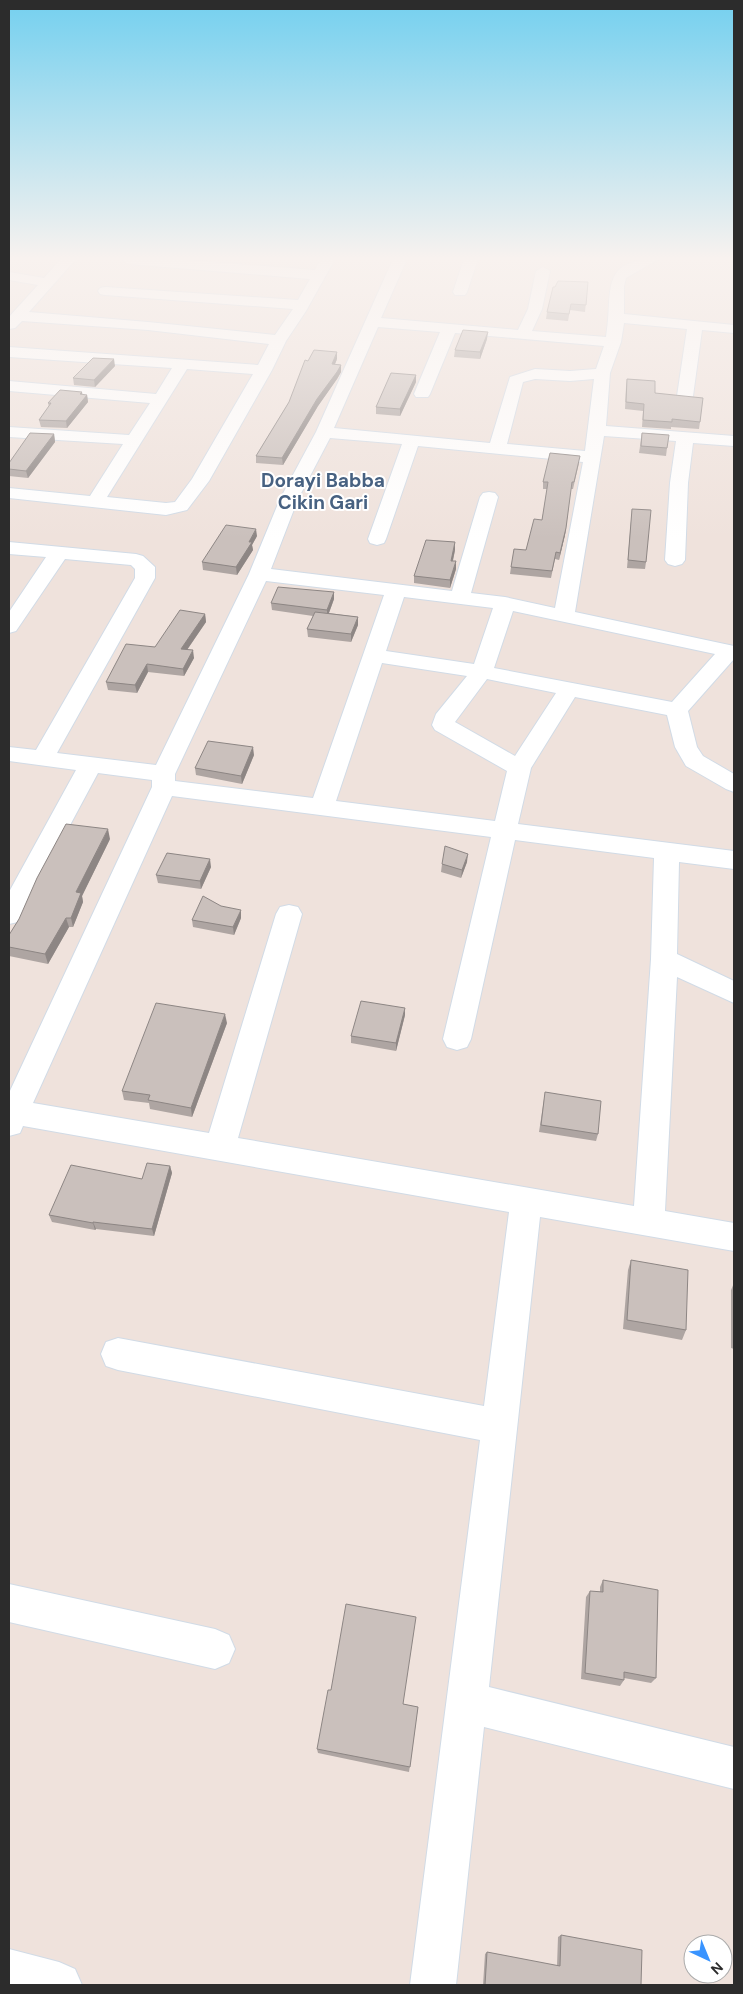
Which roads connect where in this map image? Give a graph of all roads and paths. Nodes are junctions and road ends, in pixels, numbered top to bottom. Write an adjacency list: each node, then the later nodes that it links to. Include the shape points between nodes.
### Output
1 (9, 352): 7 (street)
2 (274, 352): 8 (street)
3 (359, 352): 16 (street)
4 (439, 352): 11 (street)
5 (609, 352): 9 (street)
6 (691, 352): 12 (street)
7 (183, 364): 8 (street); 13 (street)
8 (264, 370): 25 (street, via 211,463 181,506 166,509)
9 (602, 373): 14 (street); 21 (street, via 572,376 529,374 516,380)
10 (9, 386): 13 (street)
11 (422, 394)
12 (685, 396)
13 (160, 399): 18 (street)
14 (597, 430): 17 (street); 22 (street)
15 (9, 432): 18 (street)
16 (324, 432): 19 (street); 30 (street, via 289,498)
17 (685, 437): 20 (street); 29 (street)
18 (134, 440): 25 (street)
19 (412, 440): 21 (street); 26 (street)
20 (734, 441)
21 (497, 448): 22 (street)
22 (592, 457): 35 (street)
23 (9, 494): 25 (street)
24 (489, 497): 32 (street)
25 (94, 503)
26 (377, 539)
27 (9, 548): 28 (street)
28 (59, 554): 34 (street); 43 (street, via 136,560 145,567 145,578)
29 (675, 560)
30 (259, 574): 31 (street); 46 (street)
31 (396, 590): 32 (street); 38 (street)
32 (460, 598): 33 (street)
33 (506, 603): 35 (street); 39 (street)
34 (15, 608): 36 (street)
35 (564, 615): 37 (street)
36 (9, 627)
37 (732, 652): 41 (street)
38 (374, 655): 39 (street); 48 (street)
39 (482, 672): 40 (street); 45 (street, via 444,719 443,725)
40 (569, 689): 41 (street); 45 (street)
41 (677, 710): 47 (street, via 686,747 694,761)
42 (9, 754): 43 (street)
43 (43, 758): 44 (street)
44 (92, 764): 46 (street); 53 (street)
45 (518, 768): 49 (street)
46 (164, 781): 48 (street); 57 (street)
47 (734, 784)
48 (322, 808): 49 (street)
49 (504, 831): 50 (street); 56 (street)
50 (667, 852): 51 (street); 54 (street)
51 (734, 860)
52 (289, 914): 58 (street)
53 (9, 915)
54 (664, 959): 55 (street); 60 (street)
55 (734, 993)
56 (457, 1039)
57 (11, 1118): 58 (street)
58 (220, 1148): 59 (street)
59 (526, 1202): 60 (street); 63 (street)
60 (649, 1223): 61 (street)
61 (734, 1237)
62 (118, 1354): 63 (street)
63 (500, 1426): 66 (street)
64 (9, 1603): 65 (street)
65 (215, 1649)
66 (467, 1702): 67 (street); 70 (street)
67 (734, 1768)
68 (9, 1972): 69 (street)
69 (59, 1985)
70 (433, 1985)

